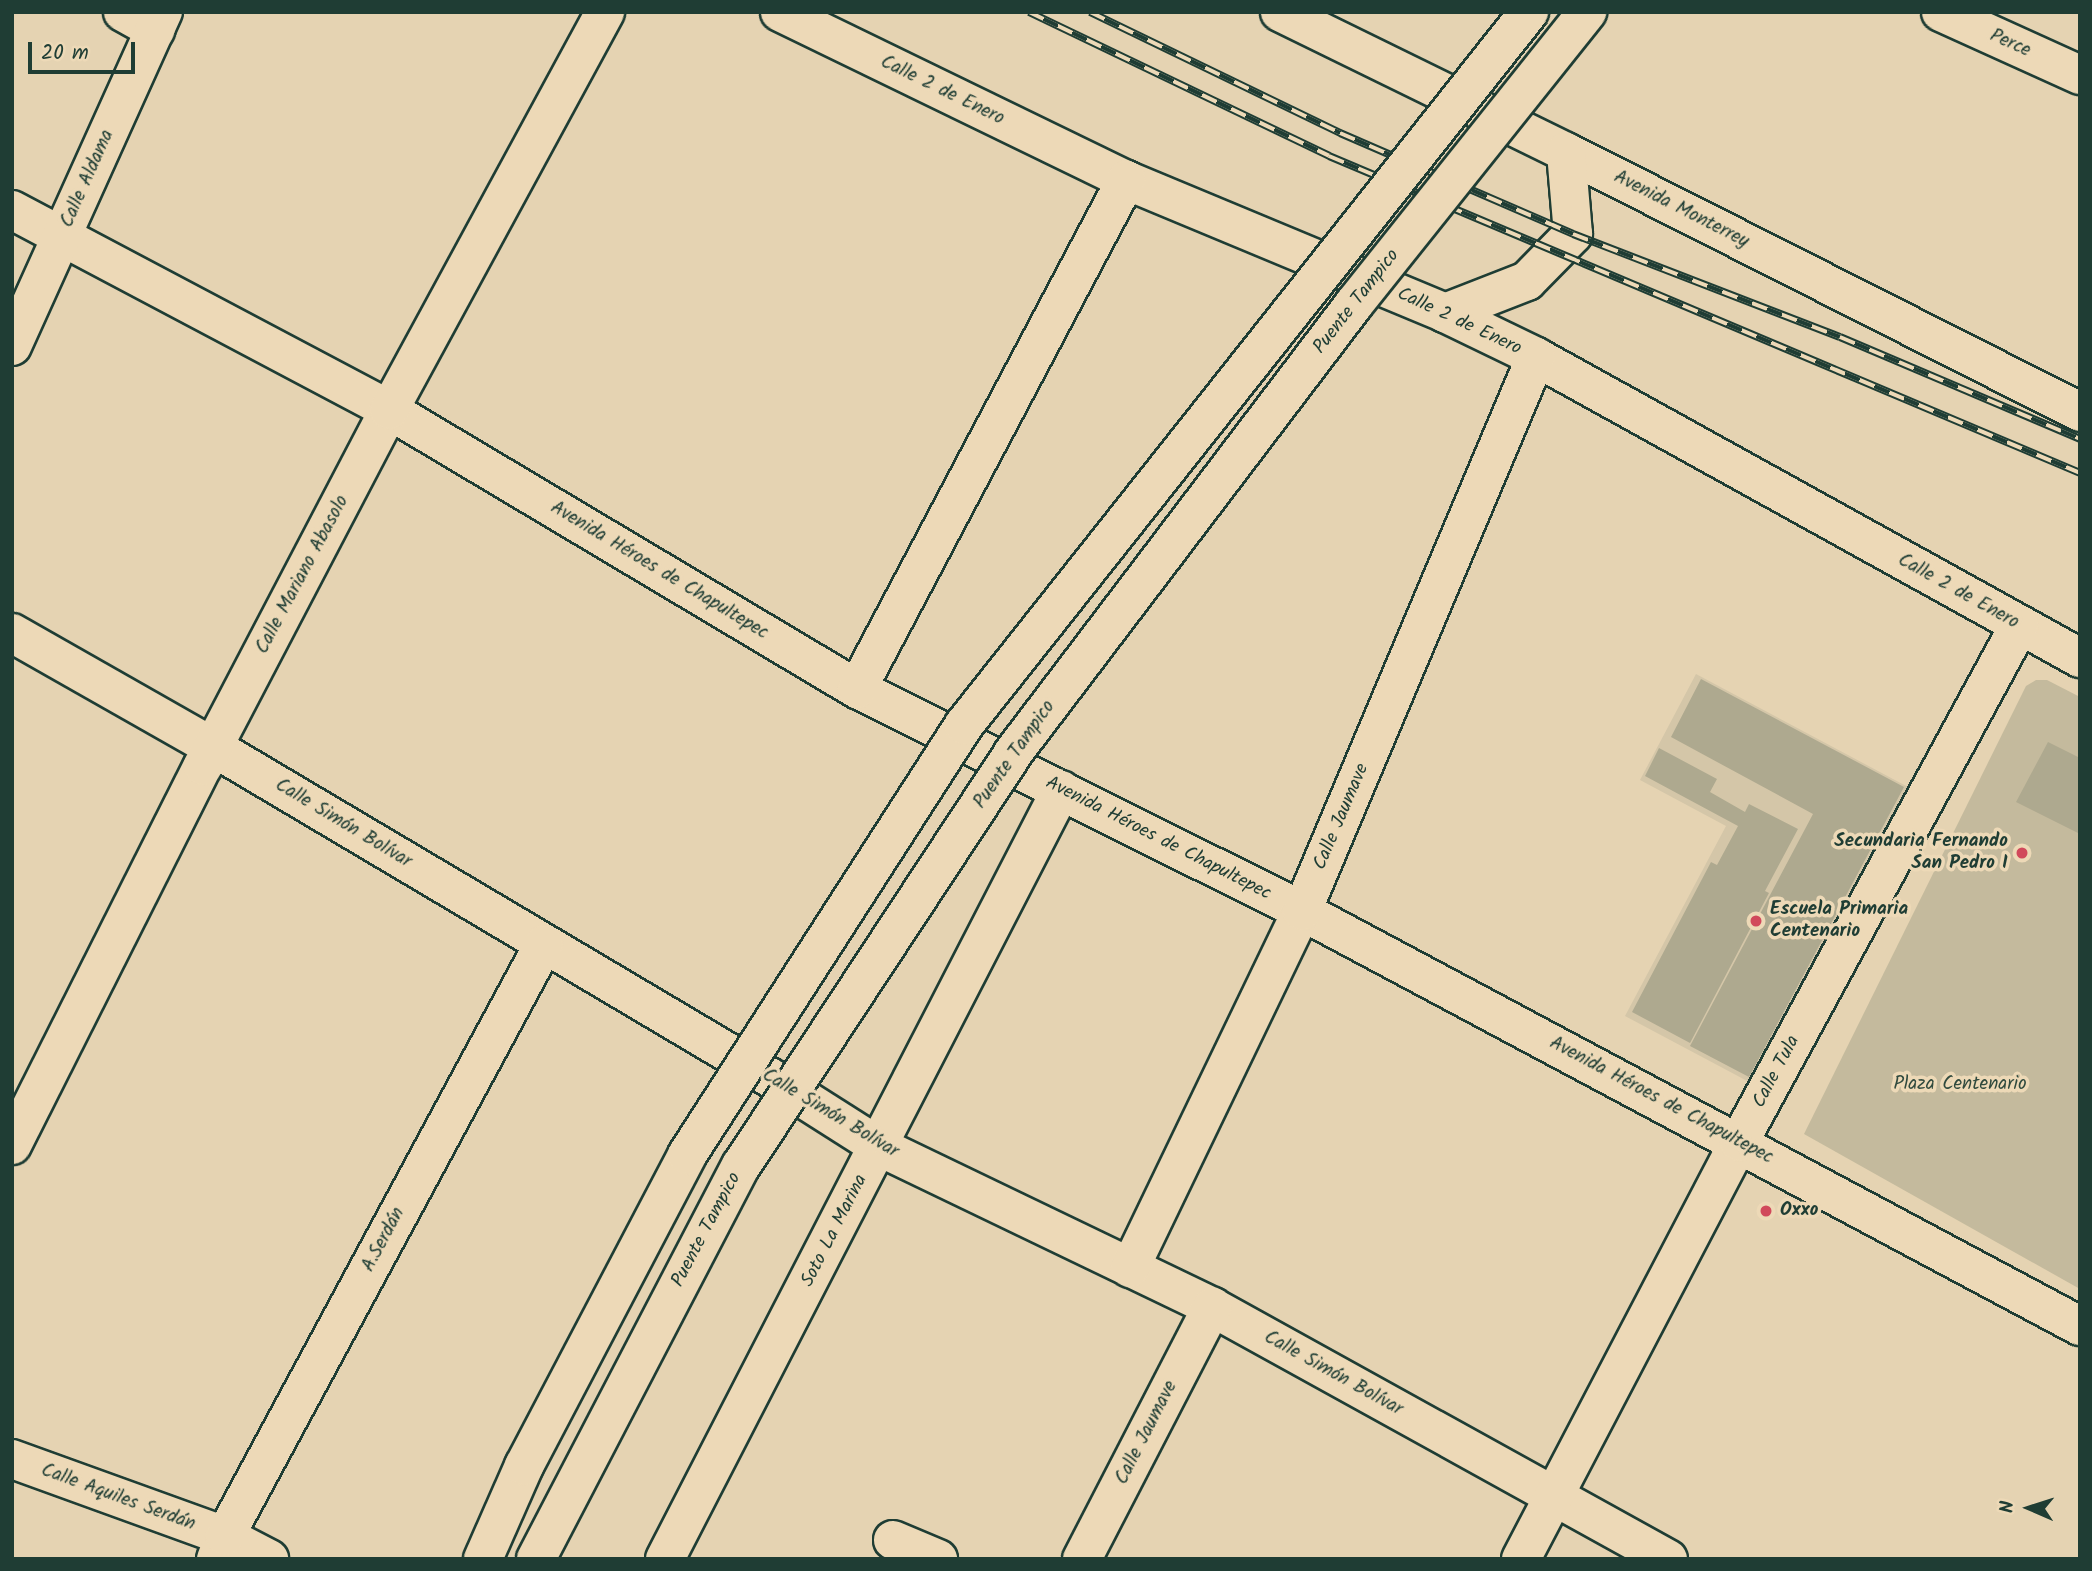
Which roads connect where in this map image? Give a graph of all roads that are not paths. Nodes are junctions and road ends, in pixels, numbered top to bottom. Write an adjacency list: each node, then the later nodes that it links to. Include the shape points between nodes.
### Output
1 (605, 12): 16 (main road, Calle Mariano Abasolo)
2 (780, 12): 10 (main road, Calle 2 de Enero)
3 (1529, 12): 37 (main road, bridge, via 964,724 687,1155 524,1466)
4 (1587, 12): 38 (main road, Puente Tampico, bridge, via 1354,304 1013,753 741,1166)
5 (1941, 12): 8 (main road, Perce)
6 (1288, 14): 9 (main road, Avenida Monterrey)
7 (147, 18): 12 (main road, Calle Aldama)
8 (2080, 75)
9 (1566, 152): 13 (main road, via 1573,234 1527,281); 17 (main road, Avenida Monterrey)
10 (1126, 180): 13 (main road, Calle 2 de Enero); 21 (main road)
11 (12, 210): 12 (main road, Avenida Héroes de Chapultepec)
12 (62, 237): 14 (main road, Calle Aldama); 16 (main road, Avenida Héroes de Chapultepec)
13 (1445, 313): 15 (main road, Calle 2 de Enero)
14 (12, 346)
15 (1536, 357): 18 (main road, Calle 2 de Enero); 24 (main road, Calle Jaumave)
16 (389, 410): 21 (main road, Avenida Héroes de Chapultepec); 22 (main road, Calle Mariano Abasolo)
17 (2080, 412)
18 (2019, 626): 20 (main road, Calle 2 de Enero); 26 (main road, Calle Tula)
19 (12, 633): 22 (main road, Calle Simón Bolívar)
20 (2080, 658)
21 (857, 689): 23 (main road, Avenida Héroes de Chapultepec)
22 (213, 747): 25 (main road, Calle Simón Bolívar); 27 (main road, Calle Mariano Abasolo)
23 (1060, 790): 24 (main road, Avenida Héroes de Chapultepec); 28 (main road, Soto La Marina)
24 (1303, 911): 26 (main road, Avenida Héroes de Chapultepec); 29 (main road, Calle Jaumave)
25 (544, 944): 28 (main road, Calle Simón Bolívar); 35 (main road, A.Serdán)
26 (1739, 1142): 31 (main road, Avenida Héroes de Chapultepec); 33 (main road, Calle Tula)
27 (12, 1145)
28 (878, 1146): 29 (main road, Calle Simón Bolívar); 39 (main road, Soto La Marina)
29 (1130, 1268): 30 (main road, Calle Simón Bolívar)
30 (1212, 1307): 33 (main road, Calle Simón Bolívar); 41 (main road, Calle Jaumave)
31 (2080, 1326)
32 (12, 1459): 35 (main road, Calle Aquiles Serdán)
33 (1553, 1496): 42 (main road, Calle Tula); 43 (main road, Calle Simón Bolívar)
34 (893, 1540): 40 (main road)
35 (220, 1547): 36 (main road, Calle Aquiles Serdán)
36 (270, 1559)
37 (482, 1559)
38 (536, 1559)
39 (665, 1559)
40 (939, 1559)
41 (1082, 1559)
42 (1521, 1559)
43 (1668, 1559)

